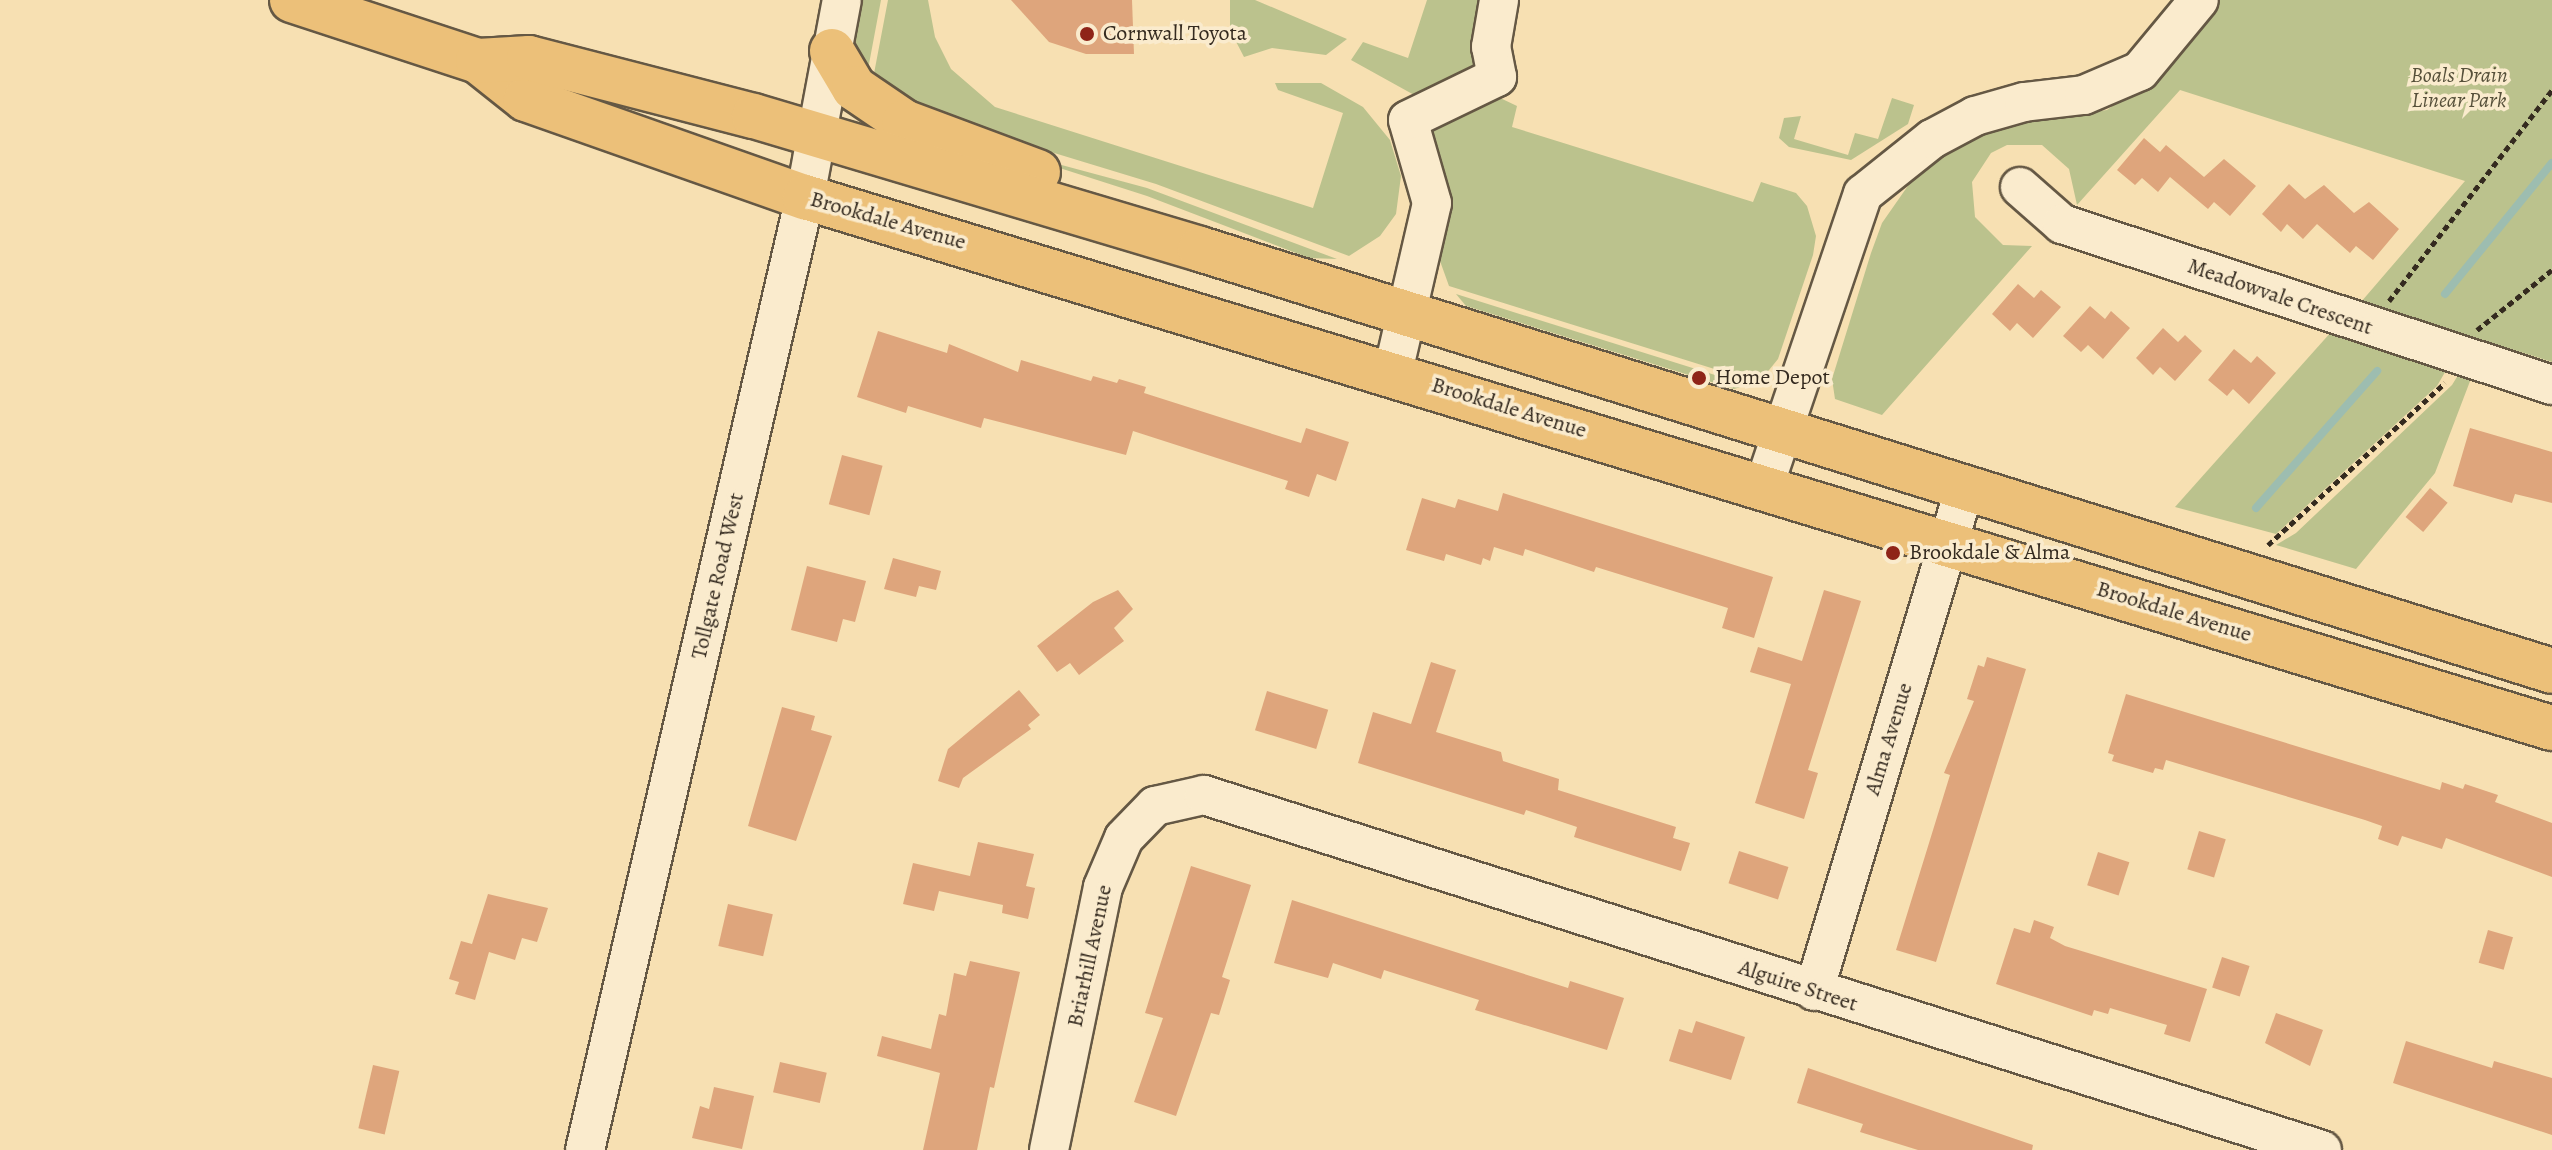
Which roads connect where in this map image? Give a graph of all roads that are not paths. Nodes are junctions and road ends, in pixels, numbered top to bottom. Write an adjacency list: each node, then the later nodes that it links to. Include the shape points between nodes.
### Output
1 (842, 0): 5 (street, Tollgate Road West)
2 (1499, 0): 11 (street, via 1491,47 1497,77 1408,120 1432,203)
3 (2199, 0): 14 (street, via 2140,71 2084,95 2024,102 1975,116 1932,139 1863,194)
4 (311, 4): 6 (main road, Brookdale Avenue)
5 (832, 51): 7 (street, Tollgate Road West); 10 (main road, via 854,88 904,122 989,157 1148,204)
6 (478, 61): 7 (main road, Brookdale Avenue, via 529,58); 9 (main road, Brookdale Avenue, via 526,99)
7 (816, 137): 9 (street, Tollgate Road West); 10 (main road, Brookdale Avenue)
8 (2020, 187): 13 (street, Meadowvale Crescent, via 2062,224)
9 (805, 197): 12 (main road, Brookdale Avenue); 22 (street, Tollgate Road West)
10 (1200, 249): 11 (main road, Brookdale Avenue)
11 (1403, 313): 12 (street); 14 (main road, Brookdale Avenue)
12 (1393, 372): 15 (main road, Brookdale Avenue)
13 (2552, 385)
14 (1784, 432): 15 (street); 16 (main road, Brookdale Avenue)
15 (1764, 486): 17 (main road, Brookdale Avenue)
16 (1965, 487): 17 (street, Alma Avenue); 18 (main road, Brookdale Avenue)
17 (1949, 543): 19 (main road, Brookdale Avenue); 21 (street, Alma Avenue)
18 (2552, 671)
19 (2552, 728)
20 (1276, 818): 21 (street, Alguire Street); 23 (street, Briarhill Avenue, via 1204,795 1155,806 1124,838 1103,887)
21 (1814, 991): 24 (street, Alguire Street)
22 (585, 1150)
23 (1049, 1150)
24 (2322, 1150)

